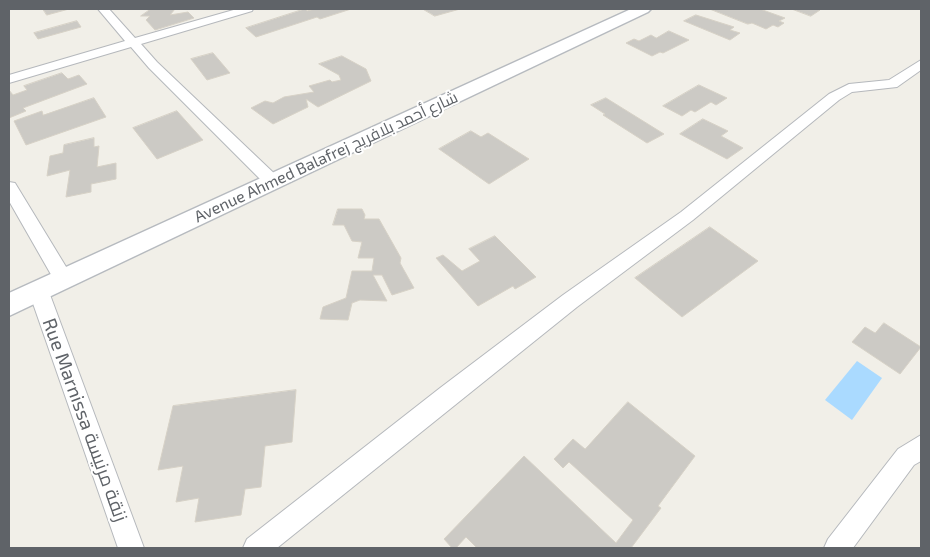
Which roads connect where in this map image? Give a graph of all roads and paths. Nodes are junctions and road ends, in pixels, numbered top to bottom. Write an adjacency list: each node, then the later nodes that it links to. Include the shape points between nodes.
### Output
1 (103, 9): 4 (street)
2 (248, 9): 4 (street)
3 (643, 9): 7 (main road, Avenue Ahmed Balafrej شارع أحمد بلافريج)
4 (133, 44): 6 (street); 7 (street)
5 (921, 64): 13 (street, via 892,84 849,88 834,97 687,216 463,383)
6 (9, 78)
7 (273, 182): 9 (main road, Avenue Ahmed Balafrej شارع أحمد بلافريج)
8 (9, 187): 9 (street)
9 (64, 280): 10 (main road, Avenue Ahmed Balafrej شارع أحمد بلافريج)
10 (39, 292): 11 (main road, Avenue Ahmed Balafrej شارع أحمد بلافريج); 14 (street, Rue Marnissa زنقة مرنيسة)
11 (9, 305)
12 (921, 447): 15 (street, via 906,457)
13 (269, 544)
14 (131, 548)
15 (837, 548)

